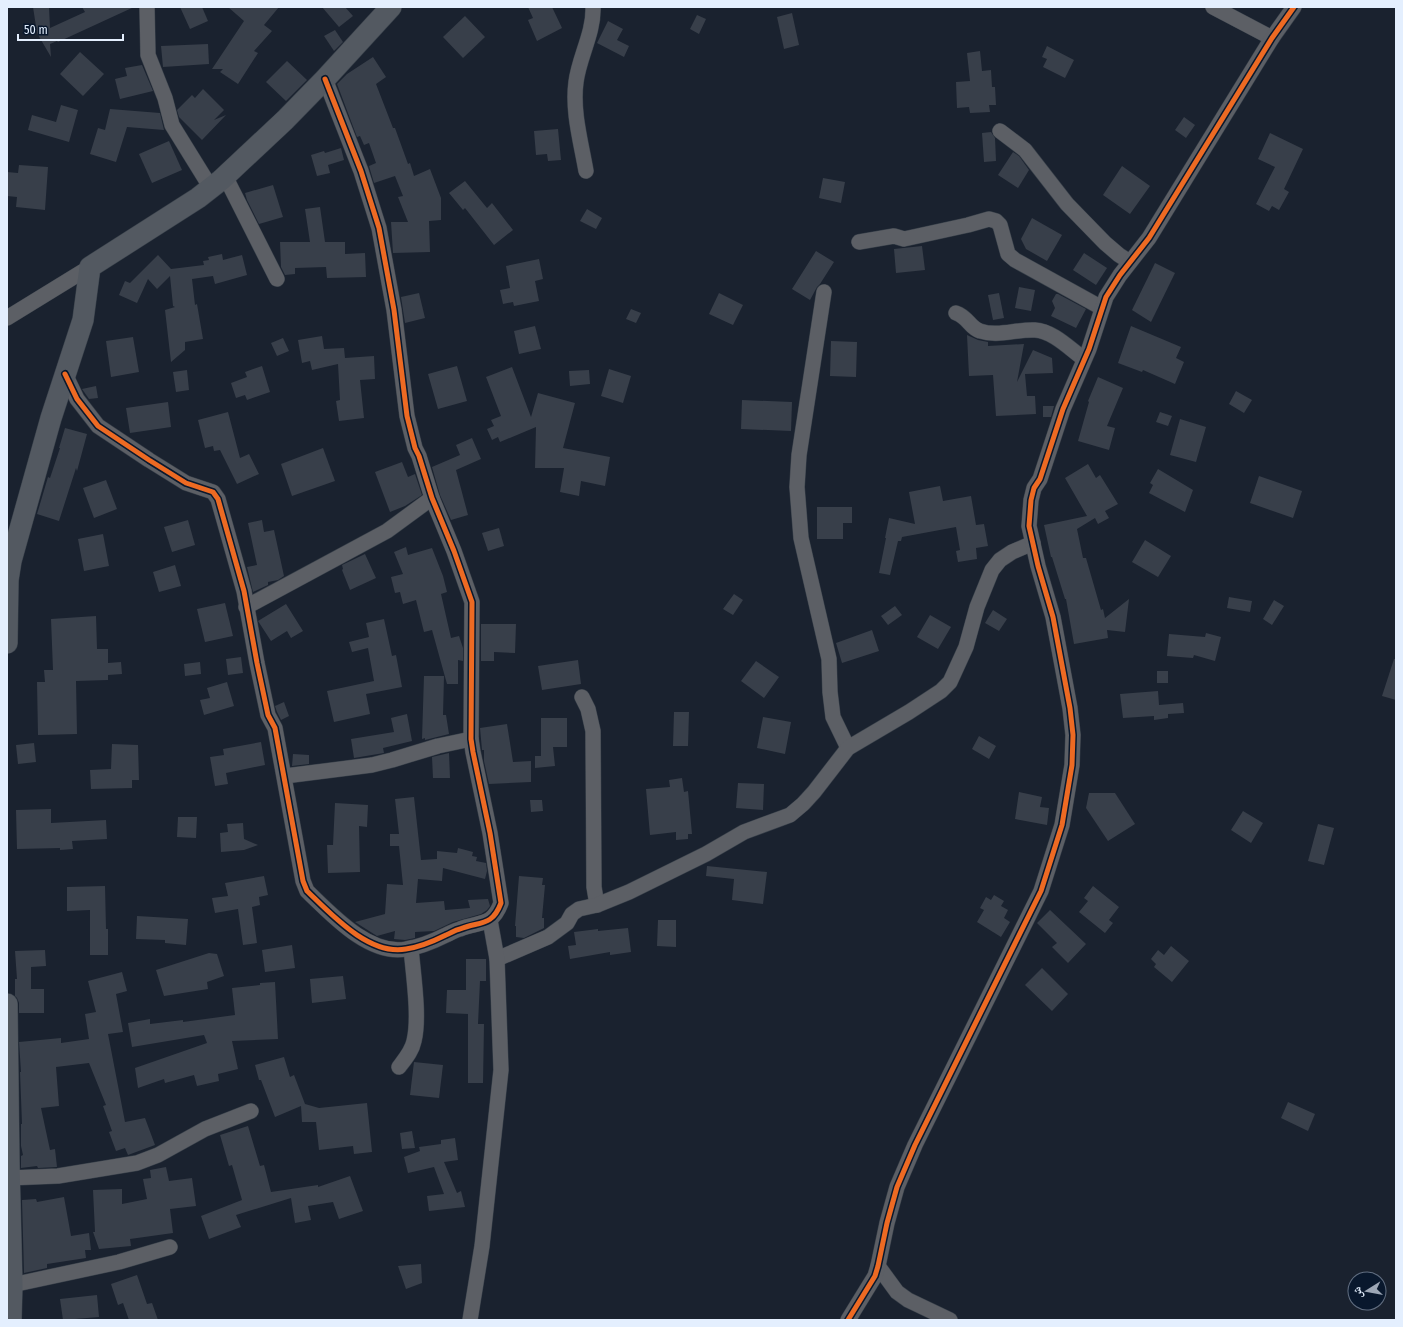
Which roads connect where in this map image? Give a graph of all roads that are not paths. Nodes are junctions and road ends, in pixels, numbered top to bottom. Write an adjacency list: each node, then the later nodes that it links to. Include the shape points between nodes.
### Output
1 (147, 7): 10 (street, via 148,55 165,98 172,125)
2 (391, 7): 7 (street)
3 (593, 7): 9 (street, via 588,38 577,75 575,96)
4 (1213, 7): 6 (street)
5 (1294, 7): 6 (street)
6 (1272, 38): 12 (street, via 1149,238)
7 (325, 79): 10 (street); 21 (street, via 361,171 379,228 394,310 409,423)
8 (1000, 131): 12 (street, via 1025,150 1067,204 1104,243)
9 (586, 171)
10 (218, 182): 13 (street, via 198,198); 14 (street)
11 (858, 242): 16 (street, via 894,236 904,239 989,219 1000,225 1008,254 1015,260)
12 (1130, 262): 16 (street, via 1106,297)
13 (90, 267): 18 (street); 20 (street, via 83,320)
14 (276, 280)
15 (824, 292): 27 (street, via 796,487 801,538 829,659 833,717)
16 (1102, 308): 19 (street)
17 (956, 313): 19 (street, via 963,316 978,331 993,334 1035,330 1048,334)
18 (7, 318)
19 (1084, 359): 22 (street, via 1034,488 1029,519)
20 (65, 374): 23 (street, via 77,399 98,426 186,483 212,492 218,499 244,591); 24 (street, via 11,561 8,580)
21 (432, 498): 23 (street, via 387,531); 26 (street, via 472,602)
22 (1033, 543): 27 (street, via 1012,552 1000,560 992,570 977,607 966,647 950,682 909,712); 38 (street, via 1053,617 1073,735 1072,765 1062,825 1041,891 915,1145 897,1187)
23 (246, 607): 28 (street, via 268,715 275,728)
24 (7, 643)
25 (582, 697): 29 (street, via 594,732 594,887)
26 (471, 739): 28 (street, via 372,765); 30 (street, via 501,903)
27 (848, 748): 29 (street, via 814,792 790,815 744,832 706,854)
28 (285, 776): 31 (street, via 303,881 307,891 361,939 392,949)
29 (597, 905): 32 (street, via 579,909 572,914 567,923 548,937)
30 (490, 920): 31 (street, via 460,928); 32 (street)
31 (411, 948): 34 (street, via 416,1026 414,1042)
32 (497, 959): 41 (street, via 501,1070 482,1246)
33 (7, 1004): 36 (street)
34 (399, 1067)
35 (252, 1111): 36 (street, via 204,1129 158,1155 137,1163 58,1176)
36 (8, 1168): 39 (street)
37 (170, 1247): 39 (street, via 119,1262)
38 (878, 1266): 42 (street); 43 (street, via 897,1292)
39 (12, 1285): 40 (street)
40 (11, 1320)
41 (470, 1320)
42 (848, 1320)
43 (950, 1320)

